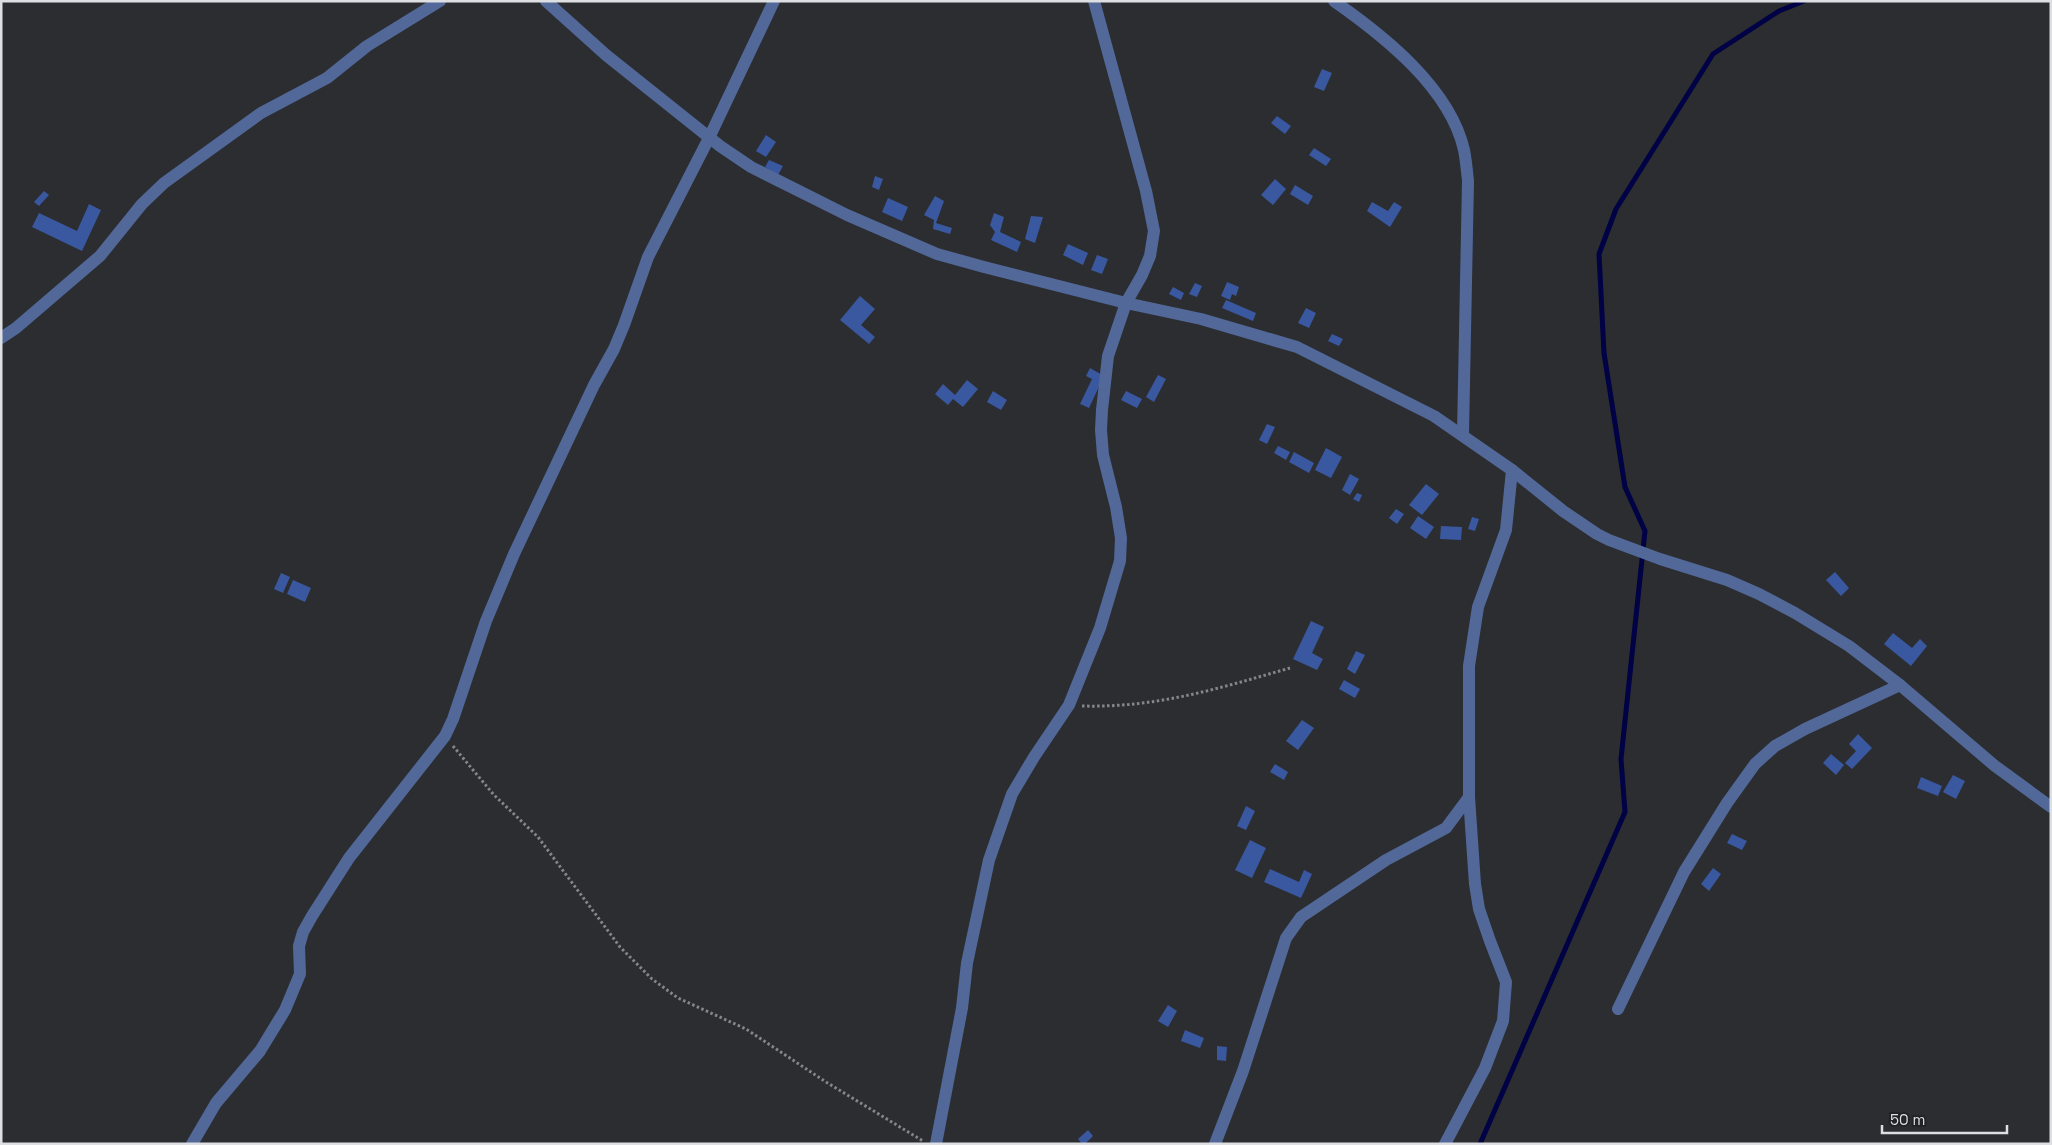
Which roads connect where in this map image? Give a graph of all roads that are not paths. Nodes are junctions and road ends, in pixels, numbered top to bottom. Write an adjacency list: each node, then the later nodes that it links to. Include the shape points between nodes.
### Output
1 (440, 1): 8 (street, via 367,46 327,78 261,113 185,167 142,204 100,256)
2 (546, 1): 6 (street, via 606,55)
3 (774, 1): 6 (street)
4 (1094, 1): 7 (street, via 1154,231 1150,256)
5 (1334, 1): 9 (street, via 1370,27 1426,80 1450,115 1464,149 1468,181)
6 (709, 138): 7 (street, via 751,167 846,216 937,254); 15 (street, via 648,257 617,341 514,554 445,736 349,858 312,916 299,946 300,974 285,1010 260,1051 216,1103)
7 (1126, 303): 9 (street, via 1201,318 1297,347); 16 (street, via 1108,356 1101,430 1121,538 1120,561 1100,628 1069,705 1012,794 989,860 967,963 962,1008)
8 (1, 338)
9 (1463, 434): 10 (street)
10 (1512, 470): 11 (street, via 1597,534 1759,594 1849,646); 12 (street, via 1506,530 1478,607 1468,666)
11 (1900, 686): 13 (street, via 1995,766); 14 (street, via 1805,728 1775,746 1755,764 1684,872)
12 (1469, 797): 17 (street, via 1446,828 1375,866 1301,917 1286,938 1246,1063); 18 (street, via 1474,876 1480,909 1506,982 1503,1021 1486,1068)
13 (2051, 807)
14 (1618, 1009)
15 (192, 1144)
16 (936, 1144)
17 (1215, 1144)
18 (1445, 1144)

